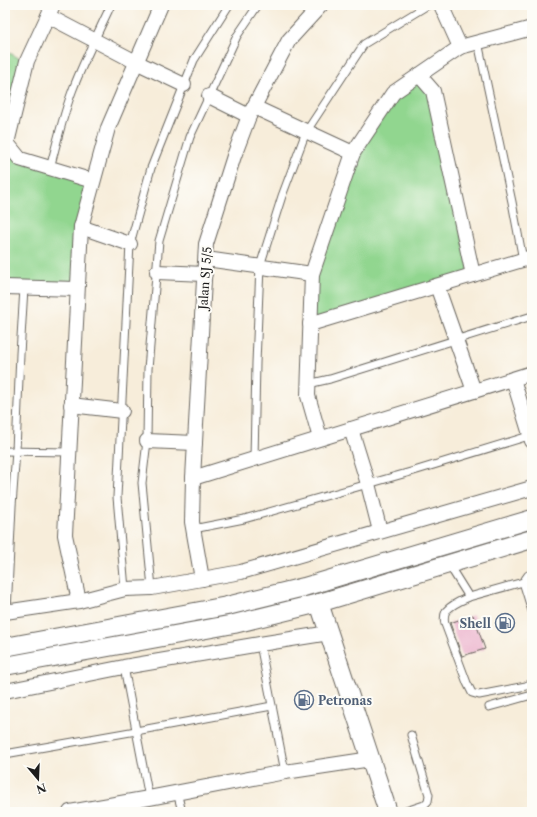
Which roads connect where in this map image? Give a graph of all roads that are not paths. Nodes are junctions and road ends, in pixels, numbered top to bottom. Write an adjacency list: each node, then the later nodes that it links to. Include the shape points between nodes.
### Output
1 (111, 5): 10 (lane)
2 (161, 5): 13 (street)
3 (229, 5): 15 (lane, via 194,60)
4 (258, 5): 16 (lane, via 237,36)
5 (322, 5): 17 (street, Jalan SJ 5/5, via 289,40)
6 (428, 5): 18 (lane, via 364,44)
7 (441, 5): 12 (street)
8 (50, 11): 10 (street); 20 (street, via 27,62 7,144 20,159)
9 (532, 29): 11 (street)
10 (94, 40): 13 (street); 20 (lane, via 73,90)
11 (478, 42): 12 (street); 24 (lane, via 512,202)
12 (460, 47): 14 (street)
13 (136, 62): 15 (street); 21 (street, via 108,128)
14 (419, 75): 19 (street, via 393,93); 30 (street, via 433,91)
15 (184, 85): 23 (lane, via 151,168)
16 (209, 96): 17 (street); 27 (lane, via 190,137 160,241)
17 (252, 112): 18 (street); 25 (street, Jalan SJ 5/5, via 234,156 206,244)
18 (306, 132): 19 (street); 26 (lane)
19 (353, 153): 29 (street)
20 (50, 168): 21 (street)
21 (93, 181): 22 (street)
22 (81, 227): 23 (street); 34 (street)
23 (130, 244): 43 (lane)
24 (528, 258): 30 (street)
25 (206, 259): 26 (street); 28 (street, Jalan SJ 5/5)
26 (260, 266): 29 (street); 52 (lane)
27 (157, 272): 28 (street); 47 (lane, via 148,369)
28 (205, 274): 48 (street, Jalan SJ 5/5)
29 (312, 274): 36 (street)
30 (472, 275): 31 (street)
31 (437, 286): 36 (street); 37 (street)
32 (5, 287): 33 (street)
33 (24, 288): 34 (street); 50 (lane)
34 (77, 289): 42 (street)
35 (532, 316): 37 (lane)
36 (310, 324): 40 (street)
37 (456, 340): 40 (lane, via 330,380); 41 (street)
38 (532, 373): 39 (street)
39 (513, 379): 41 (street); 45 (street)
40 (308, 384): 46 (street, via 308,396)
41 (474, 391): 44 (street)
42 (72, 405): 43 (street); 51 (street)
43 (122, 411): 65 (lane, via 117,497)
44 (351, 429): 46 (street); 54 (street)
45 (532, 437): 54 (lane)
46 (320, 438): 52 (street)
47 (147, 441): 48 (street); 64 (lane, via 142,483)
48 (195, 443): 53 (street, Jalan SJ 5/5)
49 (5, 451): 50 (lane)
50 (16, 451): 51 (lane); 70 (lane)
51 (69, 452): 67 (street, via 65,535)
52 (254, 459): 53 (street)
53 (193, 478): 57 (street, Jalan SJ 5/5)
54 (368, 484): 57 (lane, via 244,519); 58 (street)
55 (532, 488): 58 (street)
56 (532, 519): 73 (street, via 304,587 227,606)
57 (193, 529): 62 (street, Jalan SJ 5/5)
58 (380, 531): 62 (street, via 241,572)
59 (532, 539): 60 (street)
60 (449, 564): 66 (lane); 68 (street)
61 (532, 574): 63 (lane)
62 (202, 579): 64 (street)
63 (523, 582): 66 (lane); 69 (lane)
64 (152, 588): 65 (street)
65 (125, 589): 67 (street)
66 (469, 597): 76 (lane, via 446,611 444,618 472,693 479,695)
67 (79, 601): 70 (street)
68 (319, 603): 71 (street); 74 (street, via 234,624)
69 (532, 611)
70 (6, 612)
71 (329, 633): 72 (street); 84 (street)
72 (260, 644): 75 (street); 79 (lane)
73 (5, 647)
74 (5, 666)
75 (124, 667): 77 (street); 81 (lane)
76 (532, 683)
77 (5, 691)
78 (532, 695): 80 (lane)
79 (272, 706): 81 (lane); 85 (lane)
80 (489, 707)
81 (136, 731): 83 (lane); 87 (lane)
82 (411, 735): 92 (lane, via 429,795 424,805)
83 (5, 754)
84 (370, 759): 85 (street); 91 (street)
85 (285, 772): 86 (street)
86 (177, 792): 87 (street); 90 (lane)
87 (148, 798): 88 (street)
88 (92, 810): 89 (street)
89 (70, 812)
90 (182, 812)
91 (388, 812)
92 (403, 812)

